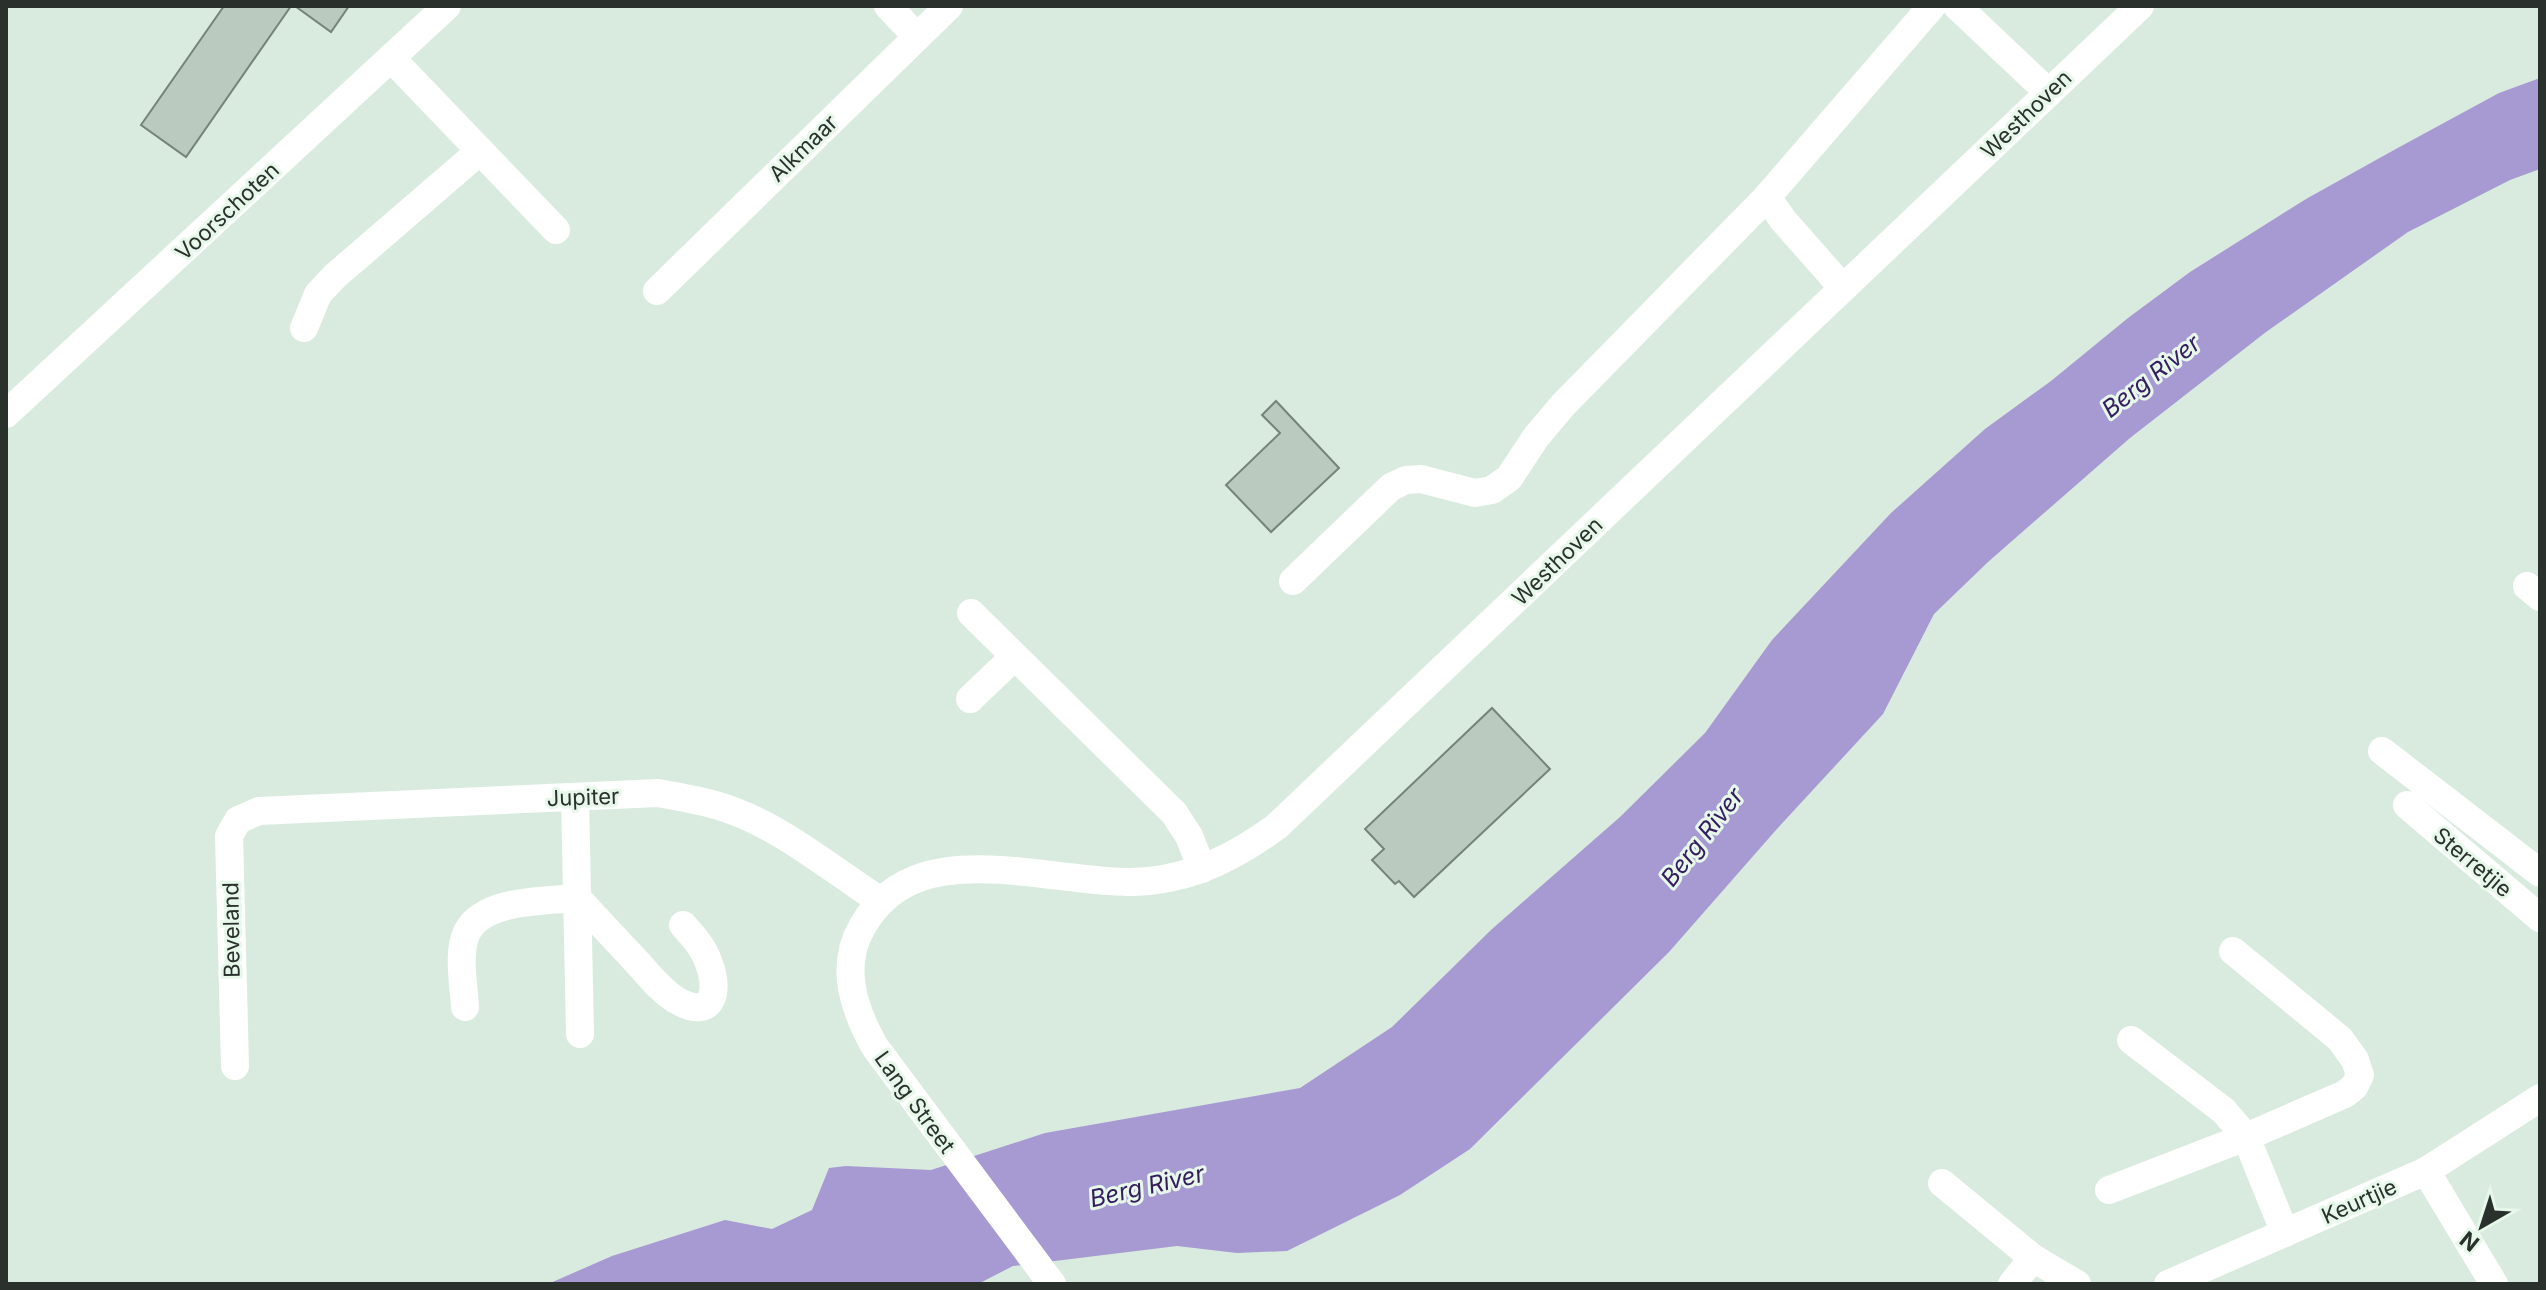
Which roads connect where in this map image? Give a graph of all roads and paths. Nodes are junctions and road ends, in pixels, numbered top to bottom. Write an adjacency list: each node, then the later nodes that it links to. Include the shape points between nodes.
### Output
1 (447, 6): 8 (street, Voorschoten)
2 (888, 6): 7 (street)
3 (949, 6): 7 (street, Alkmaar)
4 (1932, 6): 11 (street)
5 (1957, 6): 9 (street)
6 (2140, 6): 9 (street, Westhoven)
7 (917, 37): 14 (street, Alkmaar)
8 (391, 58): 10 (street); 16 (street, Voorschoten)
9 (2049, 93): 13 (street, Westhoven)
10 (480, 151): 12 (street); 15 (street, via 335,276 318,294)
11 (1767, 197): 13 (street); 17 (street, via 1563,405 1509,478 1492,490 1475,493 1421,479 1391,487)
12 (556, 230)
13 (1843, 288): 25 (street, Westhoven, via 1276,827 1244,850)
14 (657, 291)
15 (304, 328)
16 (6, 414)
17 (1293, 581)
18 (971, 613): 19 (street)
19 (1014, 657): 20 (street); 25 (street, via 1174,813)
20 (970, 699)
21 (2382, 751): 26 (street)
22 (575, 797): 24 (street, Jupiter); 27 (street); 28 (street, Jupiter, via 658,793 701,800 772,830)
23 (2407, 805): 29 (street, Sterretjie)
24 (259, 811): 35 (street, Beveland, via 238,820 229,836)
25 (1202, 869): 28 (street, Westhoven, via 1122,883 944,870 898,886)
26 (2540, 873)
27 (577, 898): 30 (street, via 663,990 684,1004 705,1006 713,996 709,962); 32 (street, via 514,904 477,920 467,933 463,954); 33 (street)
28 (879, 900): 43 (street, Lang Street, via 858,933 852,954 853,999 863,1026)
29 (2540, 918)
30 (683, 925)
31 (2233, 951): 37 (street, via 2340,1039 2360,1075 2345,1094)
32 (465, 1007)
33 (580, 1034)
34 (2131, 1040): 37 (street, via 2224,1111)
35 (235, 1066)
36 (2540, 1098): 38 (street, Keurtjie)
37 (2246, 1137): 40 (street); 41 (street)
38 (2426, 1171): 41 (street, Keurtjie); 47 (street)
39 (1942, 1183): 42 (street)
40 (2109, 1190)
41 (2285, 1233): 46 (street, Keurtjie)
42 (2033, 1258): 44 (street); 45 (street)
43 (1052, 1284)
44 (2012, 1284)
45 (2077, 1284)
46 (2168, 1284)
47 (2494, 1284)

